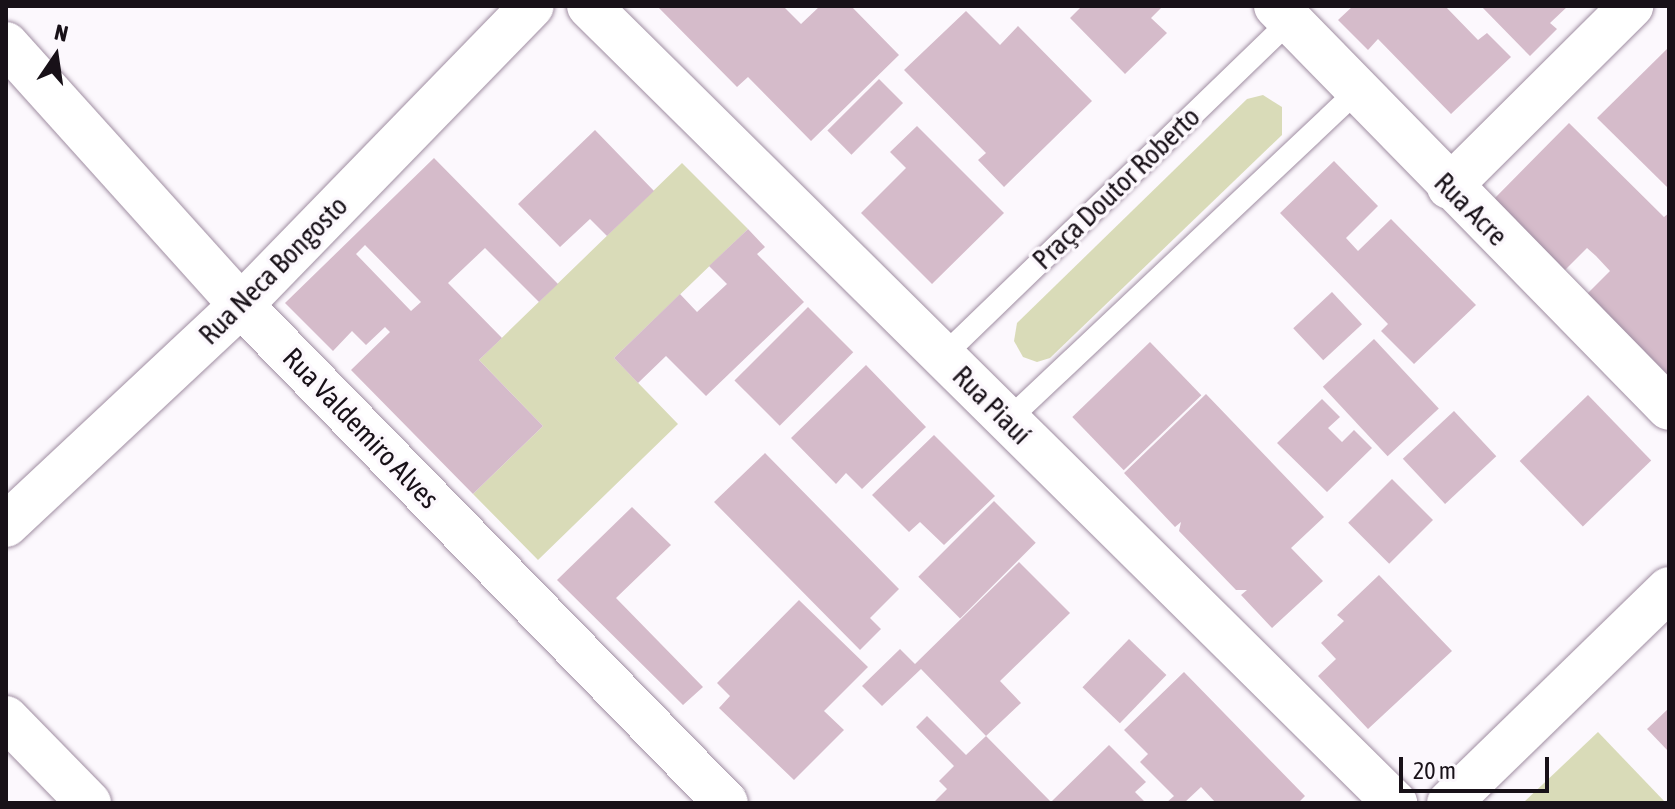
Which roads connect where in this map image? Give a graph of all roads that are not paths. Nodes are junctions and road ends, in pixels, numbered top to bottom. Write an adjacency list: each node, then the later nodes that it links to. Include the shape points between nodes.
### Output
1 (532, 6): 8 (street, Rua Neca Bongosto)
2 (589, 6): 9 (street, Rua Piauí)
3 (1631, 6): 7 (street)
4 (1283, 13): 6 (street, Rua Acre); 9 (lane, Praça Doutor Roberto)
5 (6, 44): 8 (street, Rua Valdemiro Alves)
6 (1357, 91): 7 (street, Rua Acre); 11 (lane)
7 (1449, 187): 10 (street, Rua Acre)
8 (241, 305): 12 (street, Rua Neca Bongosto); 16 (street, Rua Valdemiro Alves)
9 (943, 356): 11 (street, Rua Piauí)
10 (1669, 408)
11 (1008, 420): 17 (street, Rua Piauí)
12 (6, 525)
13 (1669, 589): 18 (street)
14 (6, 718): 15 (street)
15 (89, 803)
16 (726, 803)
17 (1395, 803)
18 (1449, 803)

